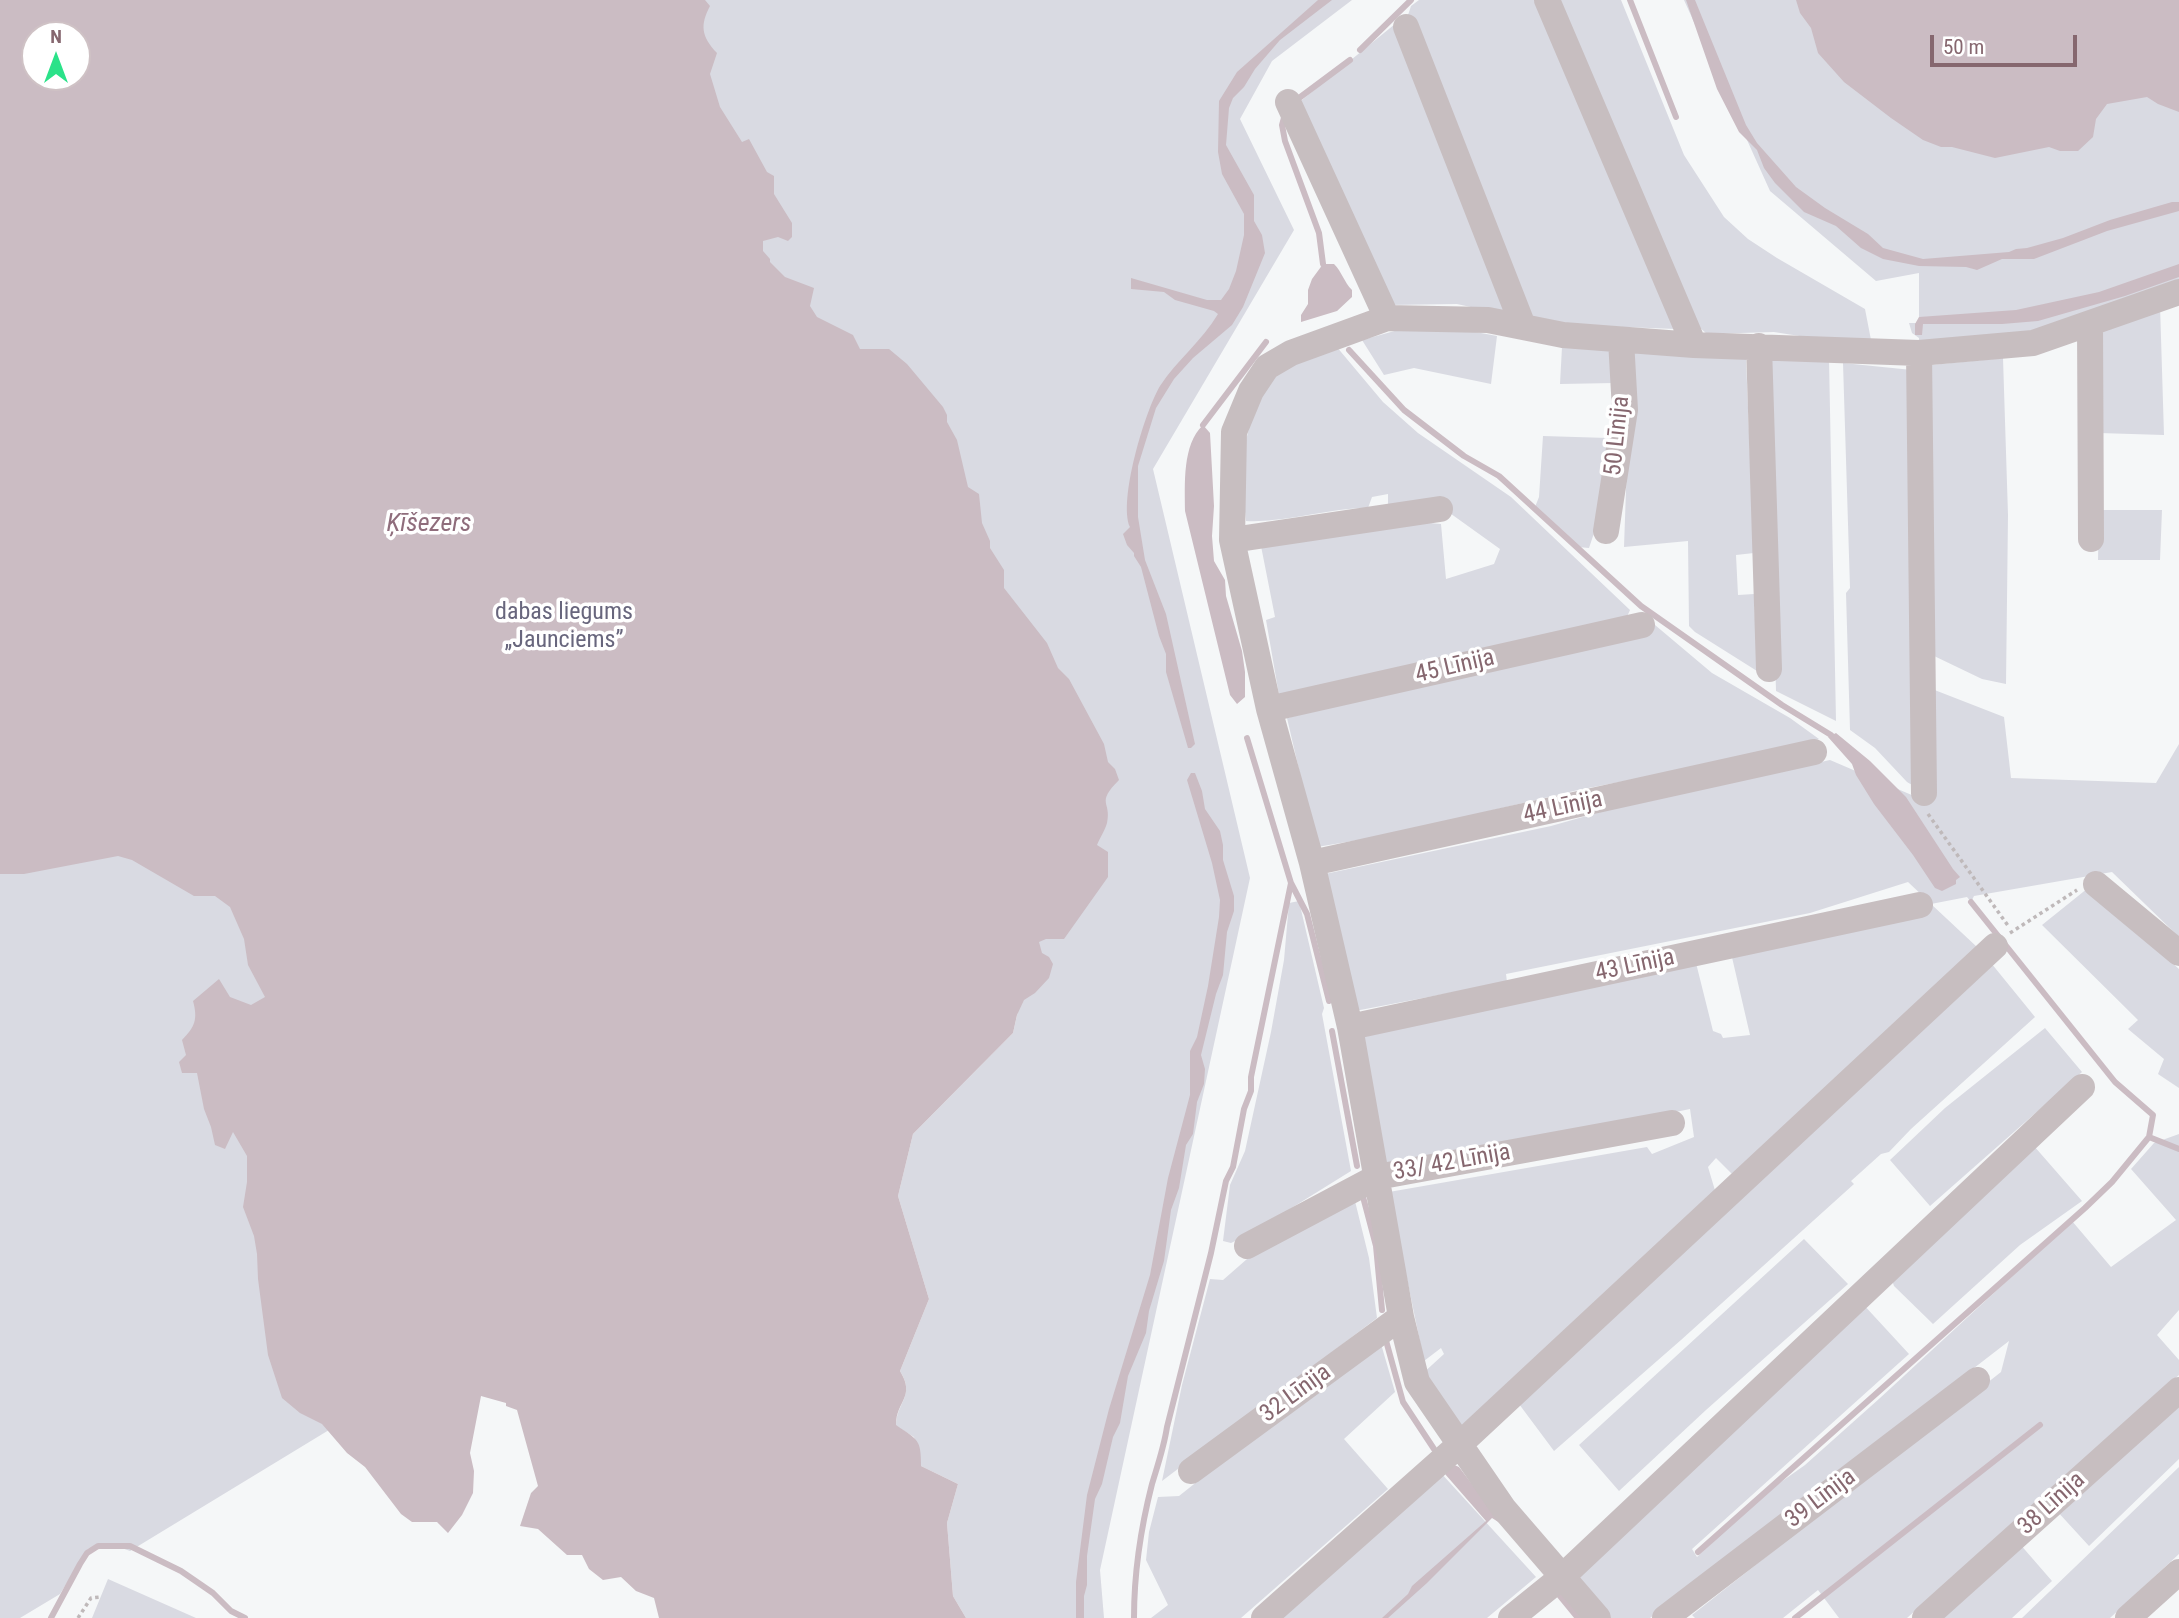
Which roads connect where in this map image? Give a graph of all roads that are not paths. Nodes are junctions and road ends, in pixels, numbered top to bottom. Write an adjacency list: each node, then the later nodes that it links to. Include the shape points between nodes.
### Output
1 (1547, 0): 9 (street)
2 (1406, 27): 7 (street)
3 (1289, 102): 5 (street)
4 (2179, 292): 6 (street)
5 (1387, 318): 7 (street); 14 (street, via 1291,352 1267,367 1234,432)
6 (2090, 324): 11 (street, via 2033,343); 15 (street)
7 (1523, 326): 8 (street)
8 (1621, 340): 9 (street); 13 (street, 50 Līnija, via 1625,410)
9 (1694, 345): 10 (street)
10 (1759, 346): 11 (street); 17 (street)
11 (1919, 353): 20 (street)
12 (1440, 509): 14 (street)
13 (1606, 531)
14 (1233, 540): 18 (street)
15 (2091, 540)
16 (1642, 625): 18 (street, 45 Līnija)
17 (1769, 669)
18 (1269, 709): 21 (street)
19 (1814, 752): 21 (street, 44 Līnija)
20 (1924, 793)
21 (1312, 863): 26 (street)
22 (2096, 884): 25 (street)
23 (1920, 905): 26 (street, 43 Līnija)
24 (2004, 938): 34 (street)
25 (2179, 953)
26 (1350, 1027): 29 (street)
27 (2082, 1087): 37 (street)
28 (1672, 1123): 29 (street, 33/ 42 Līnija)
29 (1377, 1177): 30 (street, 33/ 42 Līnija); 31 (street)
30 (1248, 1246)
31 (1401, 1317): 34 (street, via 1417,1382); 35 (street, 32 Līnija)
32 (1977, 1380): 41 (street, 39 Līnija)
33 (2179, 1390): 42 (street, 38 Līnija)
34 (1459, 1445): 37 (street, via 1504,1509); 38 (street)
35 (1191, 1471)
36 (2179, 1572): 43 (street)
37 (1563, 1576): 39 (street); 40 (street)
38 (1264, 1618)
39 (1511, 1618)
40 (1598, 1618)
41 (1665, 1618)
42 (1925, 1618)
43 (2128, 1618)

